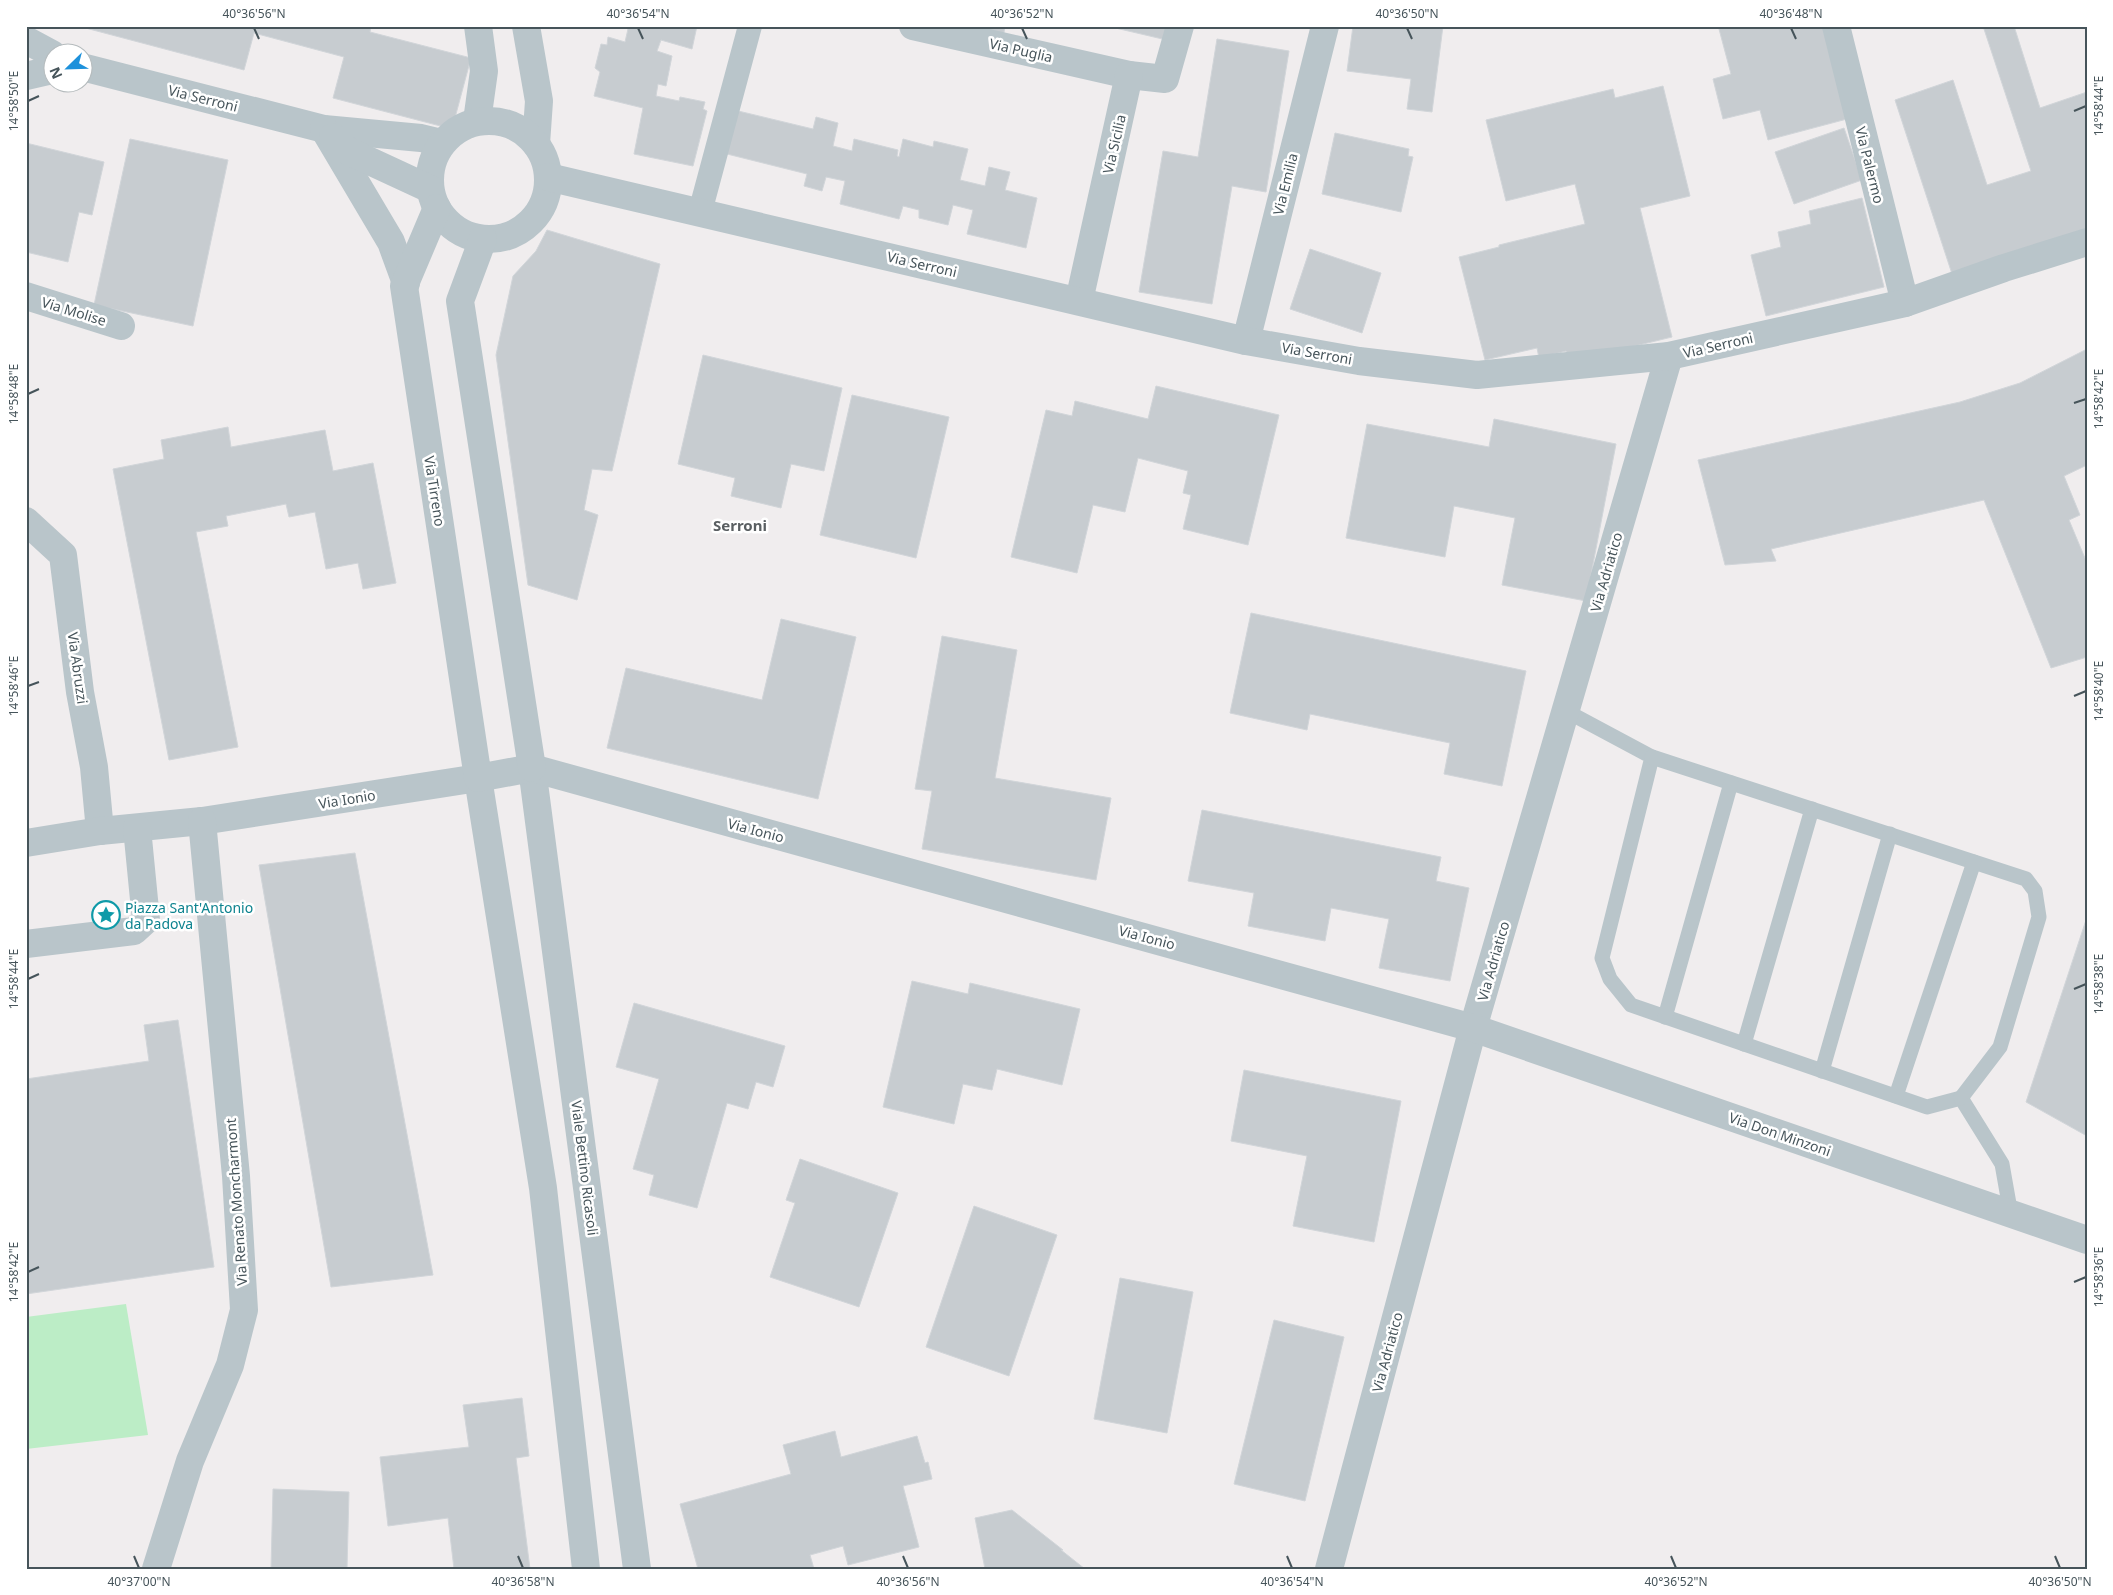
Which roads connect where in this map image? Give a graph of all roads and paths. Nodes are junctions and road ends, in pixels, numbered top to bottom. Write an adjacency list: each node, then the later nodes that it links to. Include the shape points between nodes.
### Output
1 (478, 26): 14 (street, via 484,71)
2 (526, 26): 17 (street, via 538,101)
3 (750, 26): 20 (street)
4 (913, 26): 12 (street, Via Puglia)
5 (1180, 26): 12 (street, via 1165,79)
6 (1324, 26): 28 (street, Via Emilia)
7 (1836, 26): 26 (street, Via Palermo)
8 (26, 40): 9 (street)
9 (42, 49)
10 (92, 70): 15 (street, Via Serroni)
11 (42, 72): 13 (street)
12 (1129, 75): 25 (street, Via Sicilia)
13 (26, 76)
14 (477, 122): 16 (street, via 451,134); 17 (street, via 494,121 514,126)
15 (324, 129): 16 (street, Via Serroni, via 421,138); 19 (street, Via Serroni, via 348,151); 23 (street, via 391,242)
16 (442, 144): 19 (street, via 430,169)
17 (536, 144): 18 (street, via 544,157)
18 (548, 177): 20 (street, Via Serroni); 21 (street, via 546,194 538,213 524,228 505,237)
19 (433, 198): 21 (street, via 453,228); 23 (street, Via Tirreno)
20 (700, 212): 25 (street, Via Serroni)
21 (482, 240): 33 (street, via 460,301)
22 (2087, 242): 26 (street, Via Serroni)
23 (406, 283): 34 (street, Via Tirreno)
24 (26, 296): 27 (street, Via Molise)
25 (1079, 301): 28 (street, Via Serroni)
26 (1905, 303): 29 (street, Via Serroni)
27 (122, 326)
28 (1246, 341): 29 (street, Via Serroni, via 1359,361 1478,375)
29 (1669, 356): 31 (street, Via Adriatico)
30 (26, 521): 39 (street, Via Abruzzi, via 63,555 80,692 94,767)
31 (1566, 711): 32 (lane); 45 (street, Via Adriatico)
32 (1652, 757): 35 (lane); 44 (lane, via 1602,958 1610,979 1631,1005)
33 (532, 768): 34 (street, Via Ionio); 45 (street, Via Ionio); 54 (street, Viale Bettino Ricasoli)
34 (478, 778): 37 (street, Via Ionio); 53 (street, via 543,1188)
35 (1731, 783): 36 (lane); 44 (lane)
36 (1812, 809): 40 (lane); 46 (lane)
37 (202, 822): 38 (street, Via Ionio); 52 (street, Via Renato Moncharmont, via 236,1176 244,1310 230,1365 190,1461)
38 (137, 828): 39 (street, Via Ionio); 43 (street, via 146,920 134,931)
39 (100, 831): 41 (street, Via Ionio)
40 (1890, 834): 42 (lane); 47 (lane)
41 (26, 843)
42 (1974, 862): 48 (lane); 49 (lane, via 2026,879 2035,891 2039,917 2000,1047)
43 (26, 944)
44 (1664, 1016): 46 (lane)
45 (1474, 1028): 50 (street, Via Don Minzoni); 55 (street, Via Adriatico)
46 (1744, 1044): 47 (lane)
47 (1822, 1071): 48 (lane)
48 (1896, 1096): 49 (lane, via 1927,1106)
49 (1961, 1098): 50 (lane, via 2002,1164)
50 (2011, 1215): 51 (street, Via Don Minzoni)
51 (2087, 1240)
52 (156, 1569)
53 (586, 1569)
54 (637, 1569)
55 (1329, 1569)

